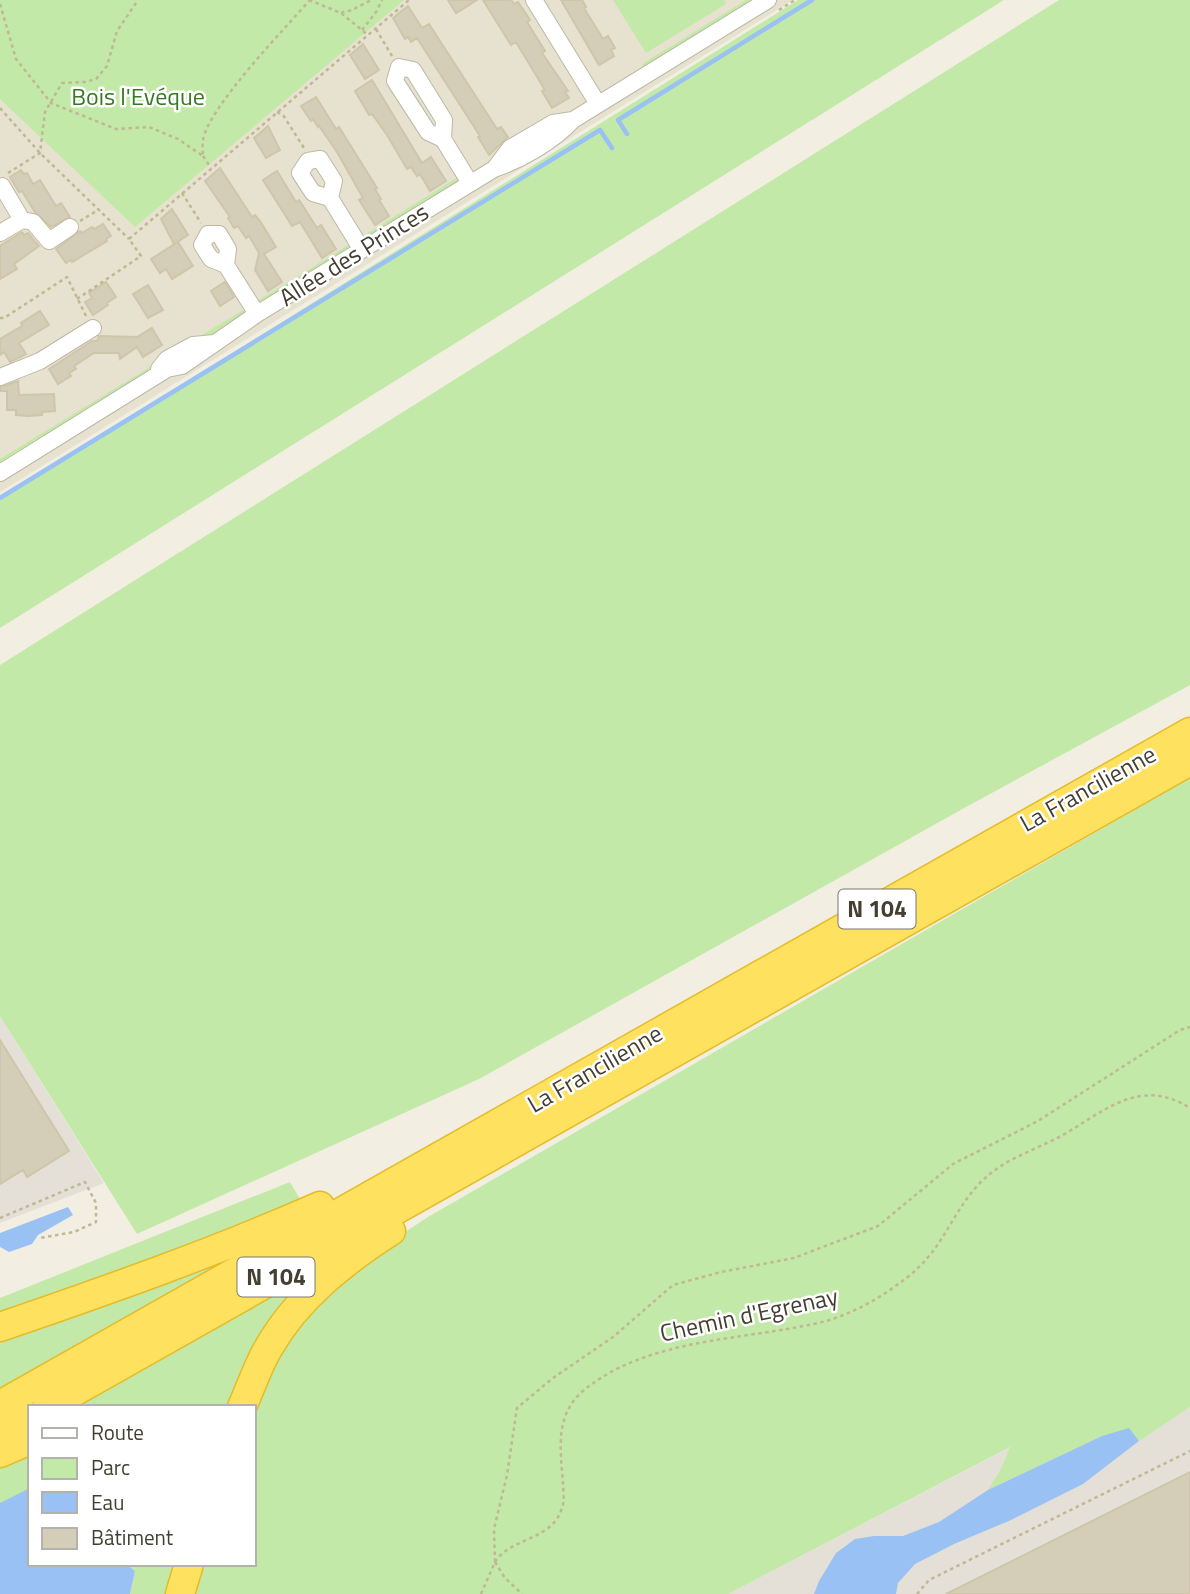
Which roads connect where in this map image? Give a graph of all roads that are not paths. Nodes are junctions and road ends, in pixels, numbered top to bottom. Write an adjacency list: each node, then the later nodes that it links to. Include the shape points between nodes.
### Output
1 (534, 0): 4 (street)
2 (768, 0): 4 (street, Allée des Princes)
3 (399, 67): 6 (street, via 413,70 444,120 443,139)
4 (598, 104): 6 (street, Allée des Princes, via 510,148 494,169)
5 (308, 161): 12 (street, via 300,173 313,193 330,198)
6 (470, 183): 12 (street, Allée des Princes)
7 (2, 186): 8 (street)
8 (22, 220): 9 (street, via 33,222 49,240); 10 (street)
9 (70, 227)
10 (0, 233)
11 (208, 234): 13 (street, via 202,245 211,260 226,265)
12 (362, 250): 13 (street, Allée des Princes)
13 (257, 314): 16 (street, Allée des Princes, via 215,342 193,345 167,359 153,379)
14 (93, 328): 15 (street, via 40,361)
15 (0, 377)
16 (0, 473)
17 (1190, 732): 20 (highway, La Francilienne / N 104)
18 (1190, 761): 19 (highway, La Francilienne / N 104)
19 (506, 1148): 23 (highway, La Francilienne / N 104); 24 (highway, via 494,1168 374,1241 300,1305 268,1347)
20 (408, 1175): 21 (highway, via 379,1178 256,1235); 22 (highway, La Francilienne / N 104)
21 (0, 1327)
22 (0, 1405)
23 (51, 1405)
24 (243, 1405)
25 (28, 1418): 26 (highway)
26 (0, 1434)
27 (28, 1441): 28 (highway)
28 (0, 1453)
29 (169, 1566): 31 (highway)
30 (189, 1566): 32 (highway)
31 (162, 1594)
32 (180, 1594)

